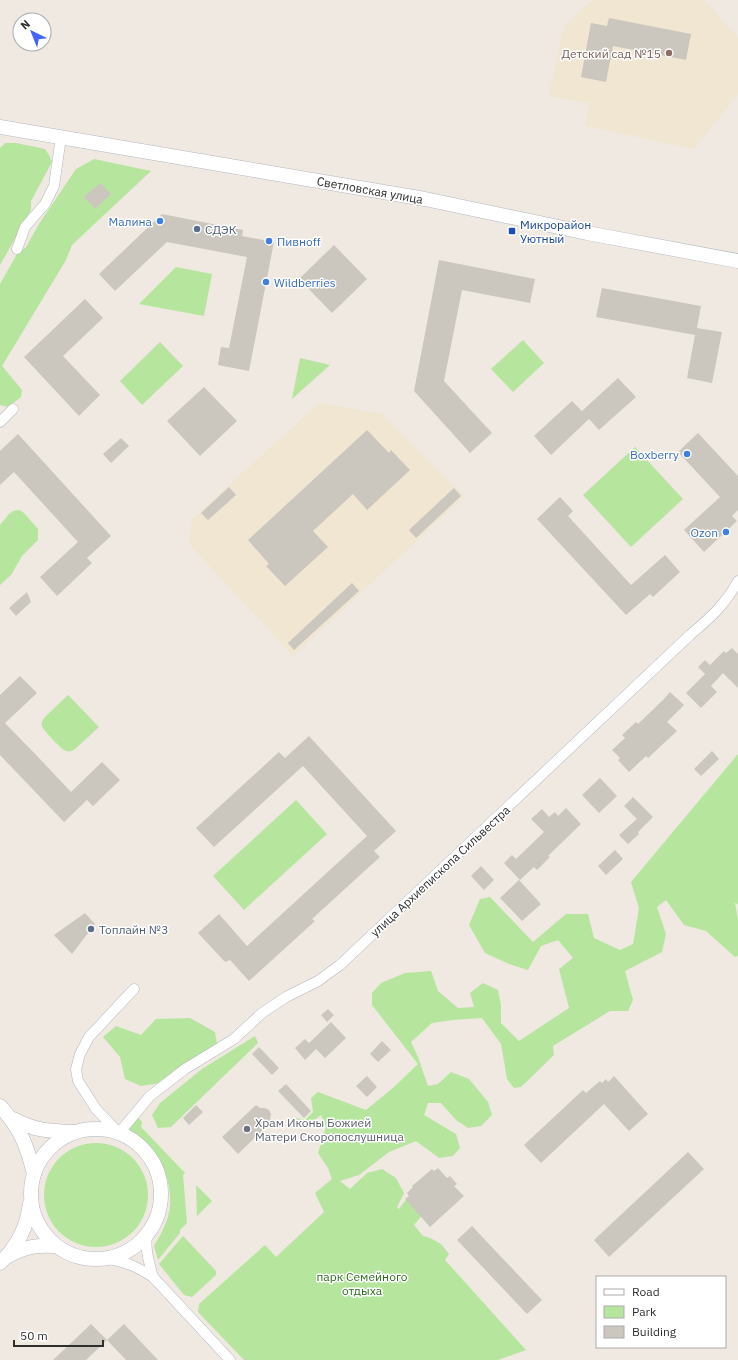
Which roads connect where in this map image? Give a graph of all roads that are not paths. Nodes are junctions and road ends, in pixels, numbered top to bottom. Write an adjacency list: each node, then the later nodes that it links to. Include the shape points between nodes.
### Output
1 (0, 127): 2 (street, Светловская улица)
2 (61, 137): 3 (street, via 54,186 45,204 25,227); 4 (street, Светловская улица, via 425,199)
3 (17, 249)
4 (738, 261)
5 (14, 409): 6 (street)
6 (0, 422)
7 (738, 581): 12 (street, улица Архиепископа Сильвестра, via 713,616 340,965 318,981 262,1013 234,1039 185,1069 150,1096)
8 (134, 990): 12 (street, via 89,1037 76,1069 78,1080 96,1109)
9 (0, 1106): 10 (street)
10 (13, 1119): 11 (street, via 29,1127 46,1131); 13 (street, via 27,1147)
11 (74, 1132): 12 (street, via 101,1129); 13 (street, via 48,1151)
12 (119, 1133): 15 (street, via 136,1142 146,1152 158,1174 162,1194 158,1215)
13 (34, 1174): 14 (street)
14 (31, 1202): 16 (street, via 35,1217); 18 (street, via 22,1234)
15 (147, 1234): 17 (street, via 120,1256); 19 (street, via 147,1254)
16 (55, 1246): 17 (street, via 75,1256); 18 (street, via 39,1245 21,1249)
17 (110, 1259): 19 (street, via 127,1262)
18 (3, 1260)
19 (153, 1277): 20 (street)
20 (230, 1360)

